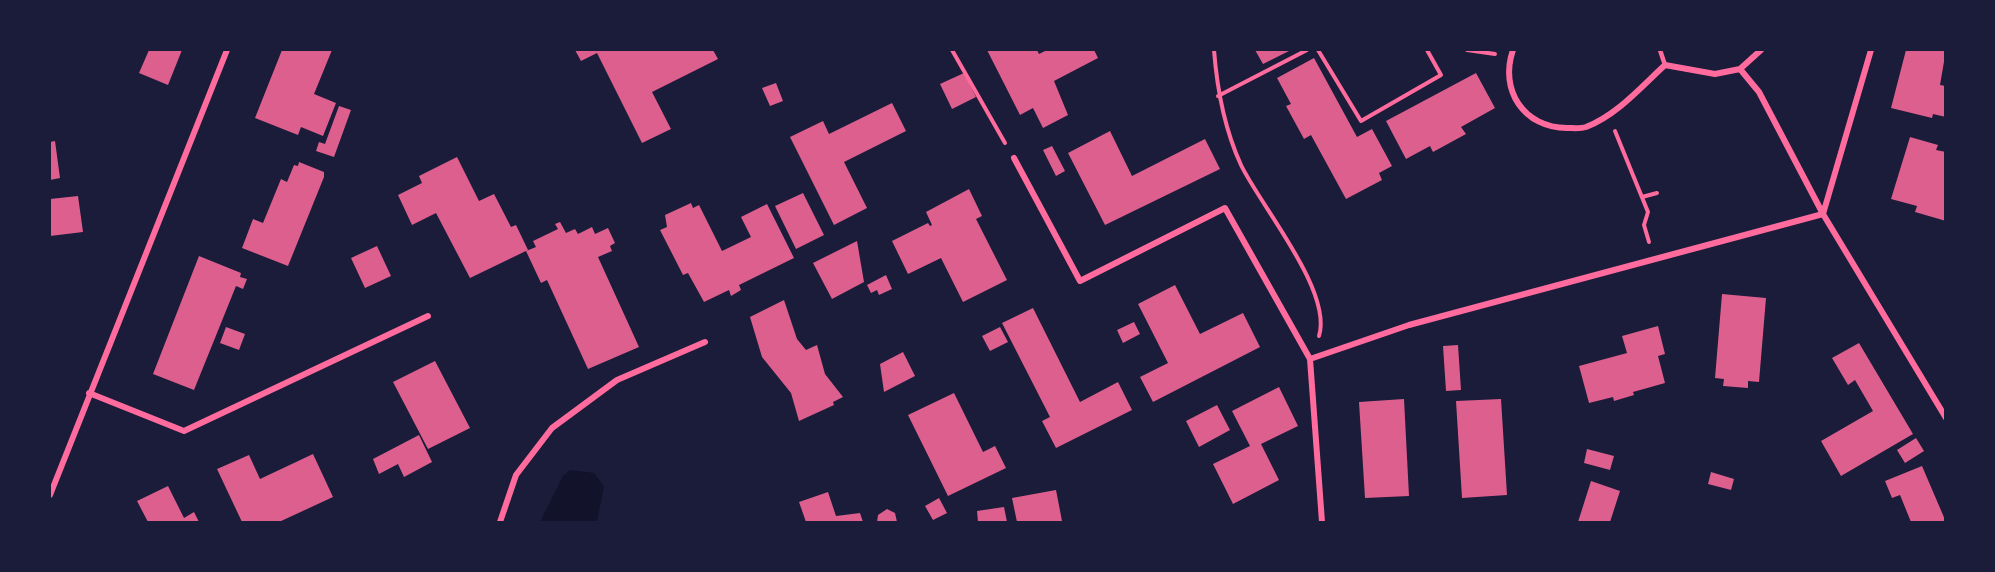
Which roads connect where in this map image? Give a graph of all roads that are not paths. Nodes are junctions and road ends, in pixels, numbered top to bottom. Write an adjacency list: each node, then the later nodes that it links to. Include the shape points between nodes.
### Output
1 (227, 50): 13 (street)
2 (1513, 50): 6 (street, via 1508,80 1520,109 1551,128 1583,128 1610,115)
3 (1660, 50): 6 (lane)
4 (1761, 50): 7 (street)
5 (1871, 50): 9 (street)
6 (1665, 65): 7 (street, via 1714,74)
7 (1740, 69): 9 (street, via 1759,92)
8 (1014, 158): 12 (street, via 1080,281 1225,207)
9 (1823, 214): 12 (street, via 1409,325); 14 (street)
10 (428, 316): 13 (street, via 184,431)
11 (705, 342): 16 (street, via 616,380 552,428 516,475)
12 (1310, 359): 17 (street)
13 (89, 393): 15 (street)
14 (1946, 418)
15 (50, 495)
16 (500, 522)
17 (1322, 522)

